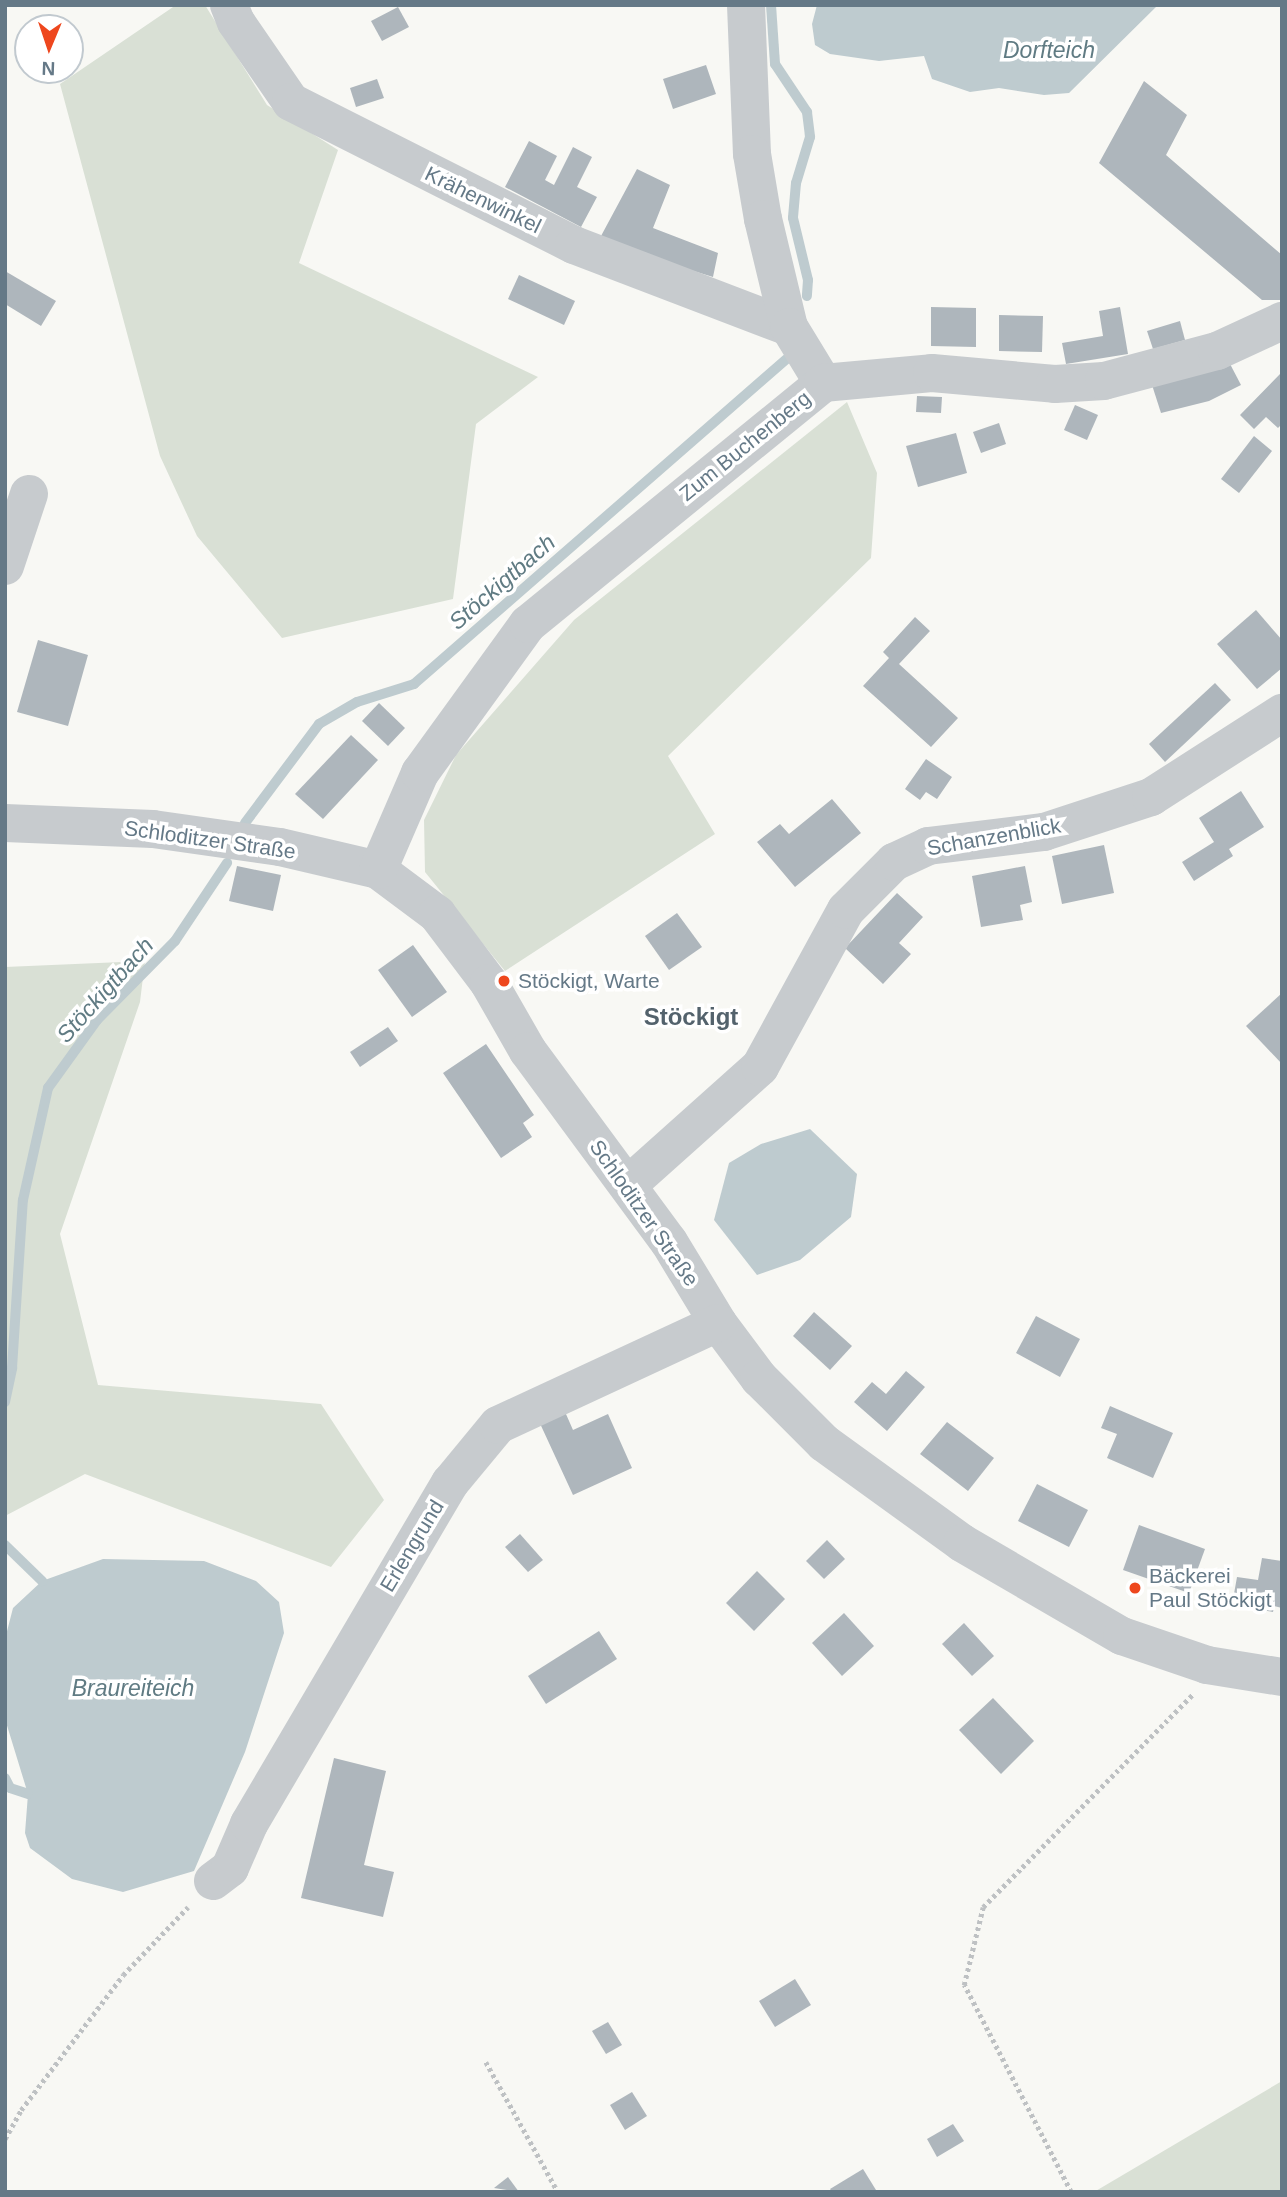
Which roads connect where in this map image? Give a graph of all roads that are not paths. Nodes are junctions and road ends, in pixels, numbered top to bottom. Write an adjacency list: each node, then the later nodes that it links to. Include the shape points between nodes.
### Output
1 (229, 5): 4 (street, Krähenwinkel, via 291,102 574,246)
2 (746, 5): 4 (street, via 752,153)
3 (1282, 321): 5 (street, Zum Buchenberg, via 1217,351 1104,382 1055,384 932,373)
4 (789, 327): 5 (street)
5 (823, 383): 10 (street, Zum Buchenberg, via 528,624 420,773)
6 (29, 494): 7 (street)
7 (5, 566)
8 (1282, 713): 11 (street, Schanzenblick, via 1151,797 1044,832 928,846 894,862 846,910 760,1067)
9 (5, 823): 10 (street, Schloditzer Straße, via 153,829 279,847)
10 (378, 870): 11 (street, Schloditzer Straße, via 437,914 489,983 528,1051)
11 (628, 1185): 12 (street, Schloditzer Straße)
12 (718, 1323): 13 (street, Schloditzer Straße, via 759,1378 824,1443 962,1543 1122,1636 1207,1665); 14 (street, Erlengrund, via 498,1425 450,1483 249,1824 230,1868)
13 (1282, 1677)
14 (214, 1881)

